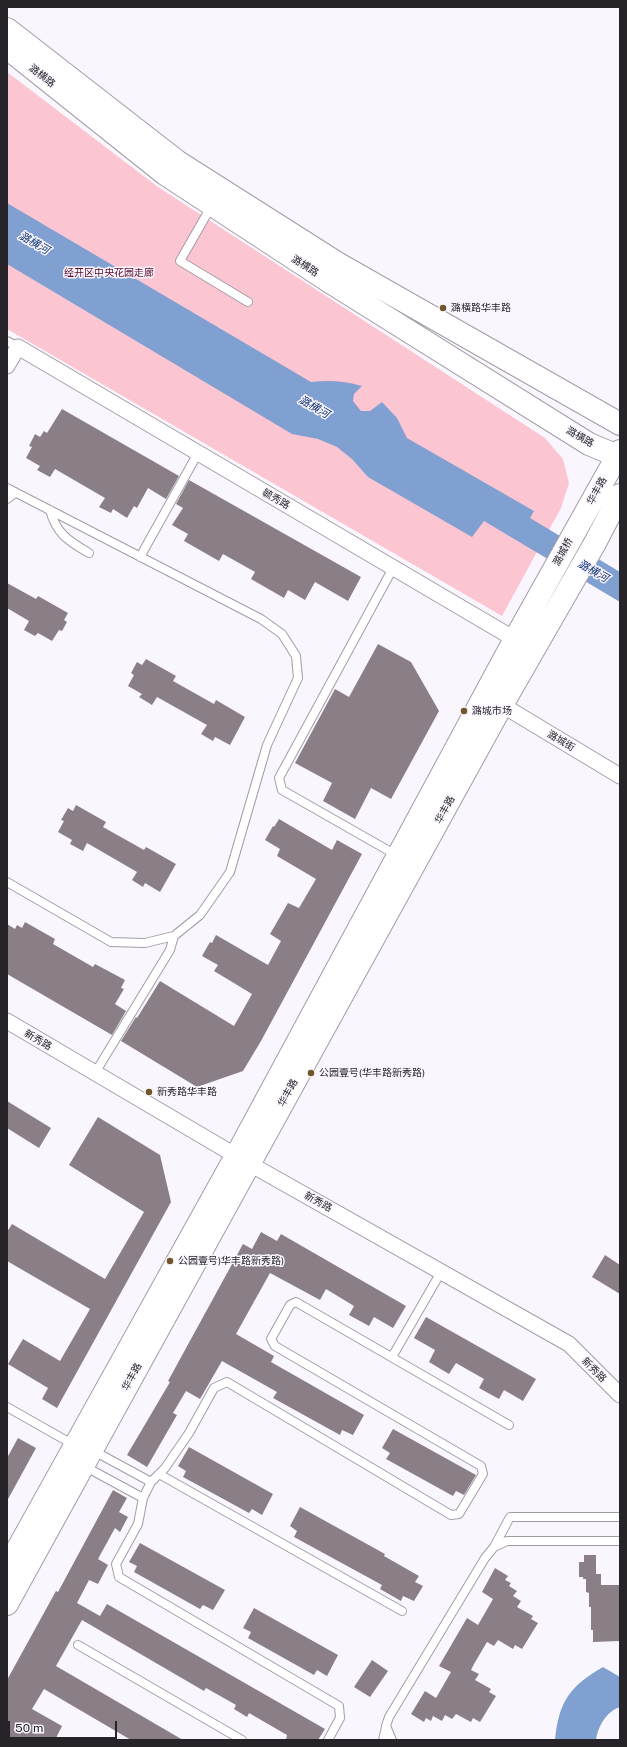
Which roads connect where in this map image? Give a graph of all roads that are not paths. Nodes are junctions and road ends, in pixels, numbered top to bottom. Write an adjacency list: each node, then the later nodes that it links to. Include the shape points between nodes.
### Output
1 (7, 29): 7 (street, 潞横路, via 178,162 337,263)
2 (7, 48): 3 (street, 潞横路, via 165,174)
3 (212, 205): 4 (lane, via 180,261); 9 (street, 潞横路, via 589,444)
4 (248, 302)
5 (12, 344): 6 (street); 8 (street, 毓秀路)
6 (7, 366)
7 (620, 424)
8 (198, 453): 17 (lane); 18 (street, 毓秀路)
9 (619, 455): 15 (street, 华丰路)
10 (7, 488): 11 (lane)
11 (15, 492): 13 (lane); 14 (lane)
12 (620, 495): 21 (street, 华丰路)
13 (7, 499)
14 (50, 510): 16 (lane, via 54,523 63,536); 17 (lane)
15 (575, 531): 19 (street, 潞城桥)
16 (89, 552)
17 (140, 557): 26 (lane, via 261,618 282,634 296,656 298,678 267,746 230,872 200,915)
18 (393, 568): 20 (street, 毓秀路); 24 (lane, via 279,778 282,790)
19 (552, 572): 20 (street, 华丰路)
20 (515, 640): 21 (street, 毓秀路); 24 (street, 华丰路)
21 (534, 651): 22 (street, 华丰路)
22 (502, 705): 23 (street, 潞城街); 29 (street, 华丰路)
23 (620, 776)
24 (398, 856): 29 (street, 华丰路)
25 (7, 882): 26 (lane, via 111,942 146,943)
26 (174, 936): 28 (lane, via 170,950)
27 (7, 1022): 28 (street, 新秀路)
28 (95, 1073): 29 (street, 新秀路)
29 (243, 1160): 30 (street, 新秀路); 35 (street, 华丰路)
30 (441, 1272): 31 (lane); 32 (street, 新秀路, via 569,1344)
31 (392, 1357): 34 (lane); 36 (lane, via 296,1302 290,1305 271,1339 275,1346 481,1466 483,1474 459,1514 451,1515 227,1382 214,1388 189,1433)
32 (620, 1395)
33 (7, 1407): 35 (lane)
34 (509, 1425)
35 (83, 1454): 37 (lane); 38 (lane); 42 (street, 华丰路); 43 (street, 华丰路)
36 (159, 1474): 37 (lane); 44 (lane)
37 (151, 1482): 38 (lane)
38 (143, 1498): 48 (lane, via 138,1524 116,1564 119,1577 338,1706 340,1718)
39 (620, 1517): 41 (lane, via 510,1517)
40 (620, 1540): 41 (lane, via 507,1541)
41 (494, 1547): 46 (lane, via 389,1717)
42 (7, 1568)
43 (7, 1604)
44 (402, 1611)
45 (78, 1645): 47 (lane)
46 (386, 1726): 49 (lane); 50 (lane)
47 (242, 1740)
48 (328, 1740)
49 (383, 1740)
50 (392, 1740)

